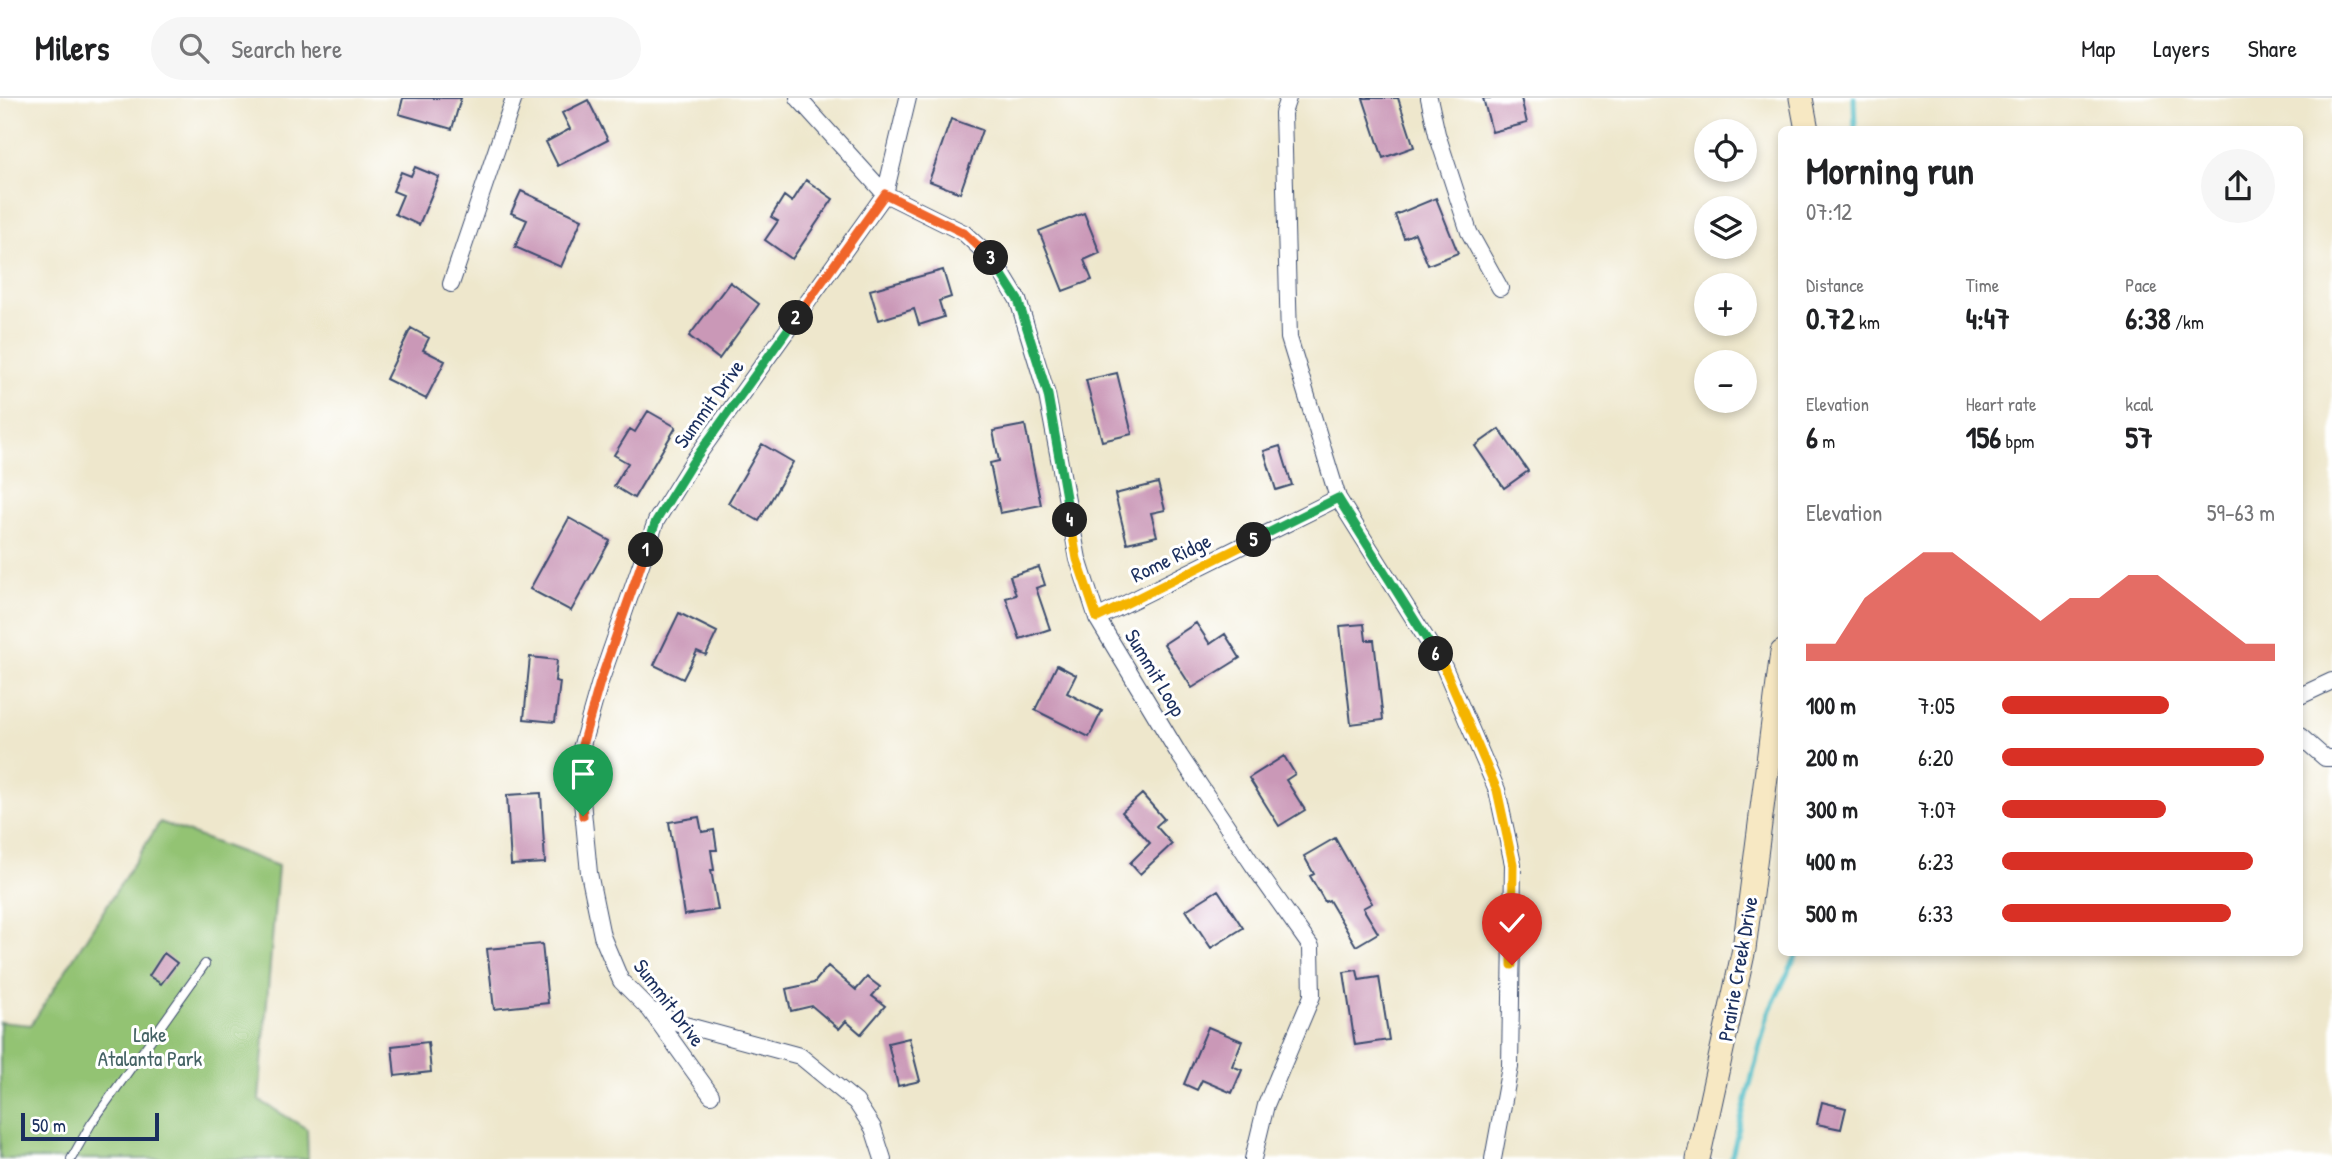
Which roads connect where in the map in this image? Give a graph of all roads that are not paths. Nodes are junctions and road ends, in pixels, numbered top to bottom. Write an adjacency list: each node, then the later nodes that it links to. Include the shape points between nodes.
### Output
1 (514, 98): 9 (street)
2 (799, 98): 8 (street)
3 (908, 98): 8 (street, Summit Drive)
4 (1288, 98): 11 (street, via 1283,113 1289,338)
5 (1429, 98): 10 (street, via 1469,232)
6 (1801, 98): 7 (main road)
7 (1806, 126)
8 (885, 194): 12 (street, Summit Loop, via 964,233 995,262 1018,300 1048,395 1077,559); 19 (street, Summit Drive, via 692,463 656,521 600,682 578,759 589,873 602,936 621,981)
9 (451, 284)
10 (1500, 288)
11 (1338, 498): 12 (street, Rome Ridge); 24 (street, via 1444,667 1497,790 1513,864 1510,1067)
12 (1097, 618): 23 (street, Summit Loop, via 1180,756 1311,947 1312,996 1266,1105)
13 (2332, 681): 15 (street)
14 (1778, 683): 25 (main road, Prairie Creek Drive, via 1744,949)
15 (2303, 695)
16 (2303, 739): 17 (street, via 2325,758)
17 (2332, 758)
18 (205, 964): 21 (lane)
19 (650, 1010): 20 (street, Summit Drive); 22 (street, via 681,1024 800,1056 856,1102 873,1128)
20 (711, 1096)
21 (71, 1159)
22 (883, 1159)
23 (1253, 1159)
24 (1493, 1159)
25 (1698, 1159)

